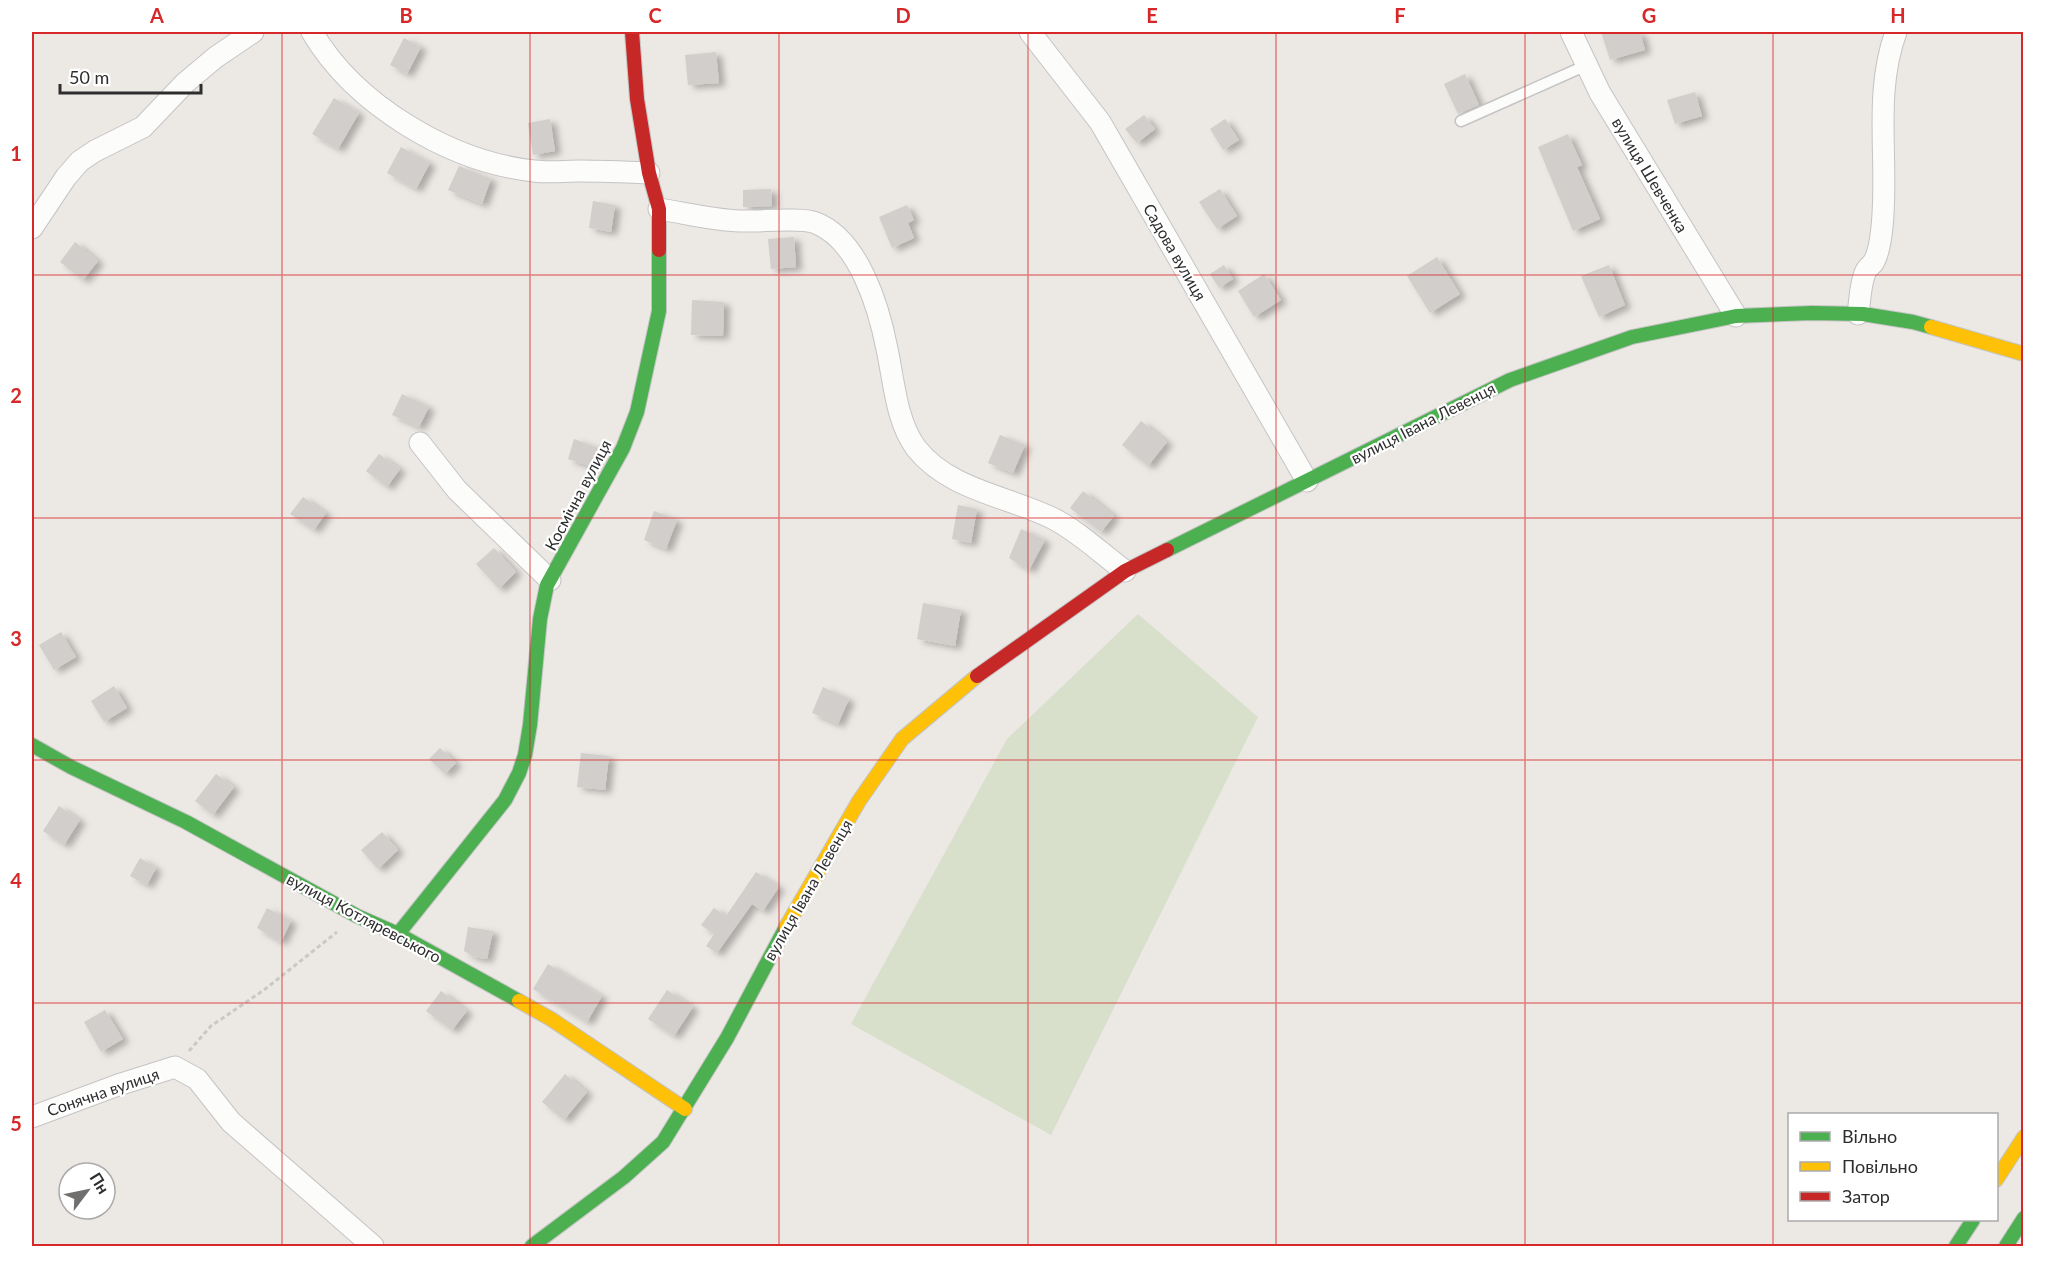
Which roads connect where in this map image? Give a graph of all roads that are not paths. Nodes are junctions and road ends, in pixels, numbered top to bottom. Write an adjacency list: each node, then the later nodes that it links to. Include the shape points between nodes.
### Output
1 (253, 32): 11 (street, via 185,83 143,128 80,161)
2 (312, 32): 9 (street, via 335,63 378,104 422,134 468,156 536,172)
3 (632, 32): 9 (main road, Космічна вулиця, via 637,99)
4 (1030, 32): 16 (street, Садова вулиця, via 1100,122)
5 (1570, 32): 7 (street, вулиця Шевченка)
6 (1896, 32): 12 (street, via 1888,55 1883,93 1886,177 1882,230 1875,261 1865,272)
7 (1587, 65): 8 (lane); 13 (street, вулиця Шевченка, via 1600,93)
8 (1461, 121)
9 (649, 173): 10 (main road, Космічна вулиця)
10 (659, 209): 17 (street, via 737,221 814,222 830,230 864,276 884,335 900,415 926,459 953,480 1053,519); 18 (main road, Космічна вулиця, via 659,311 637,412 623,448)
11 (32, 228)
12 (1858, 314): 13 (main road, вулиця Івана Левенця); 14 (main road, вулиця Івана Левенця, via 1913,322)
13 (1736, 316): 16 (main road, вулиця Івана Левенця, via 1632,338 1510,380)
14 (2024, 354)
15 (420, 442): 18 (street, via 457,490)
16 (1307, 481): 17 (main road, вулиця Івана Левенця)
17 (1125, 571): 21 (main road, вулиця Івана Левенця, via 958,690 902,739 859,801)
18 (550, 580): 20 (main road, Космічна вулиця, via 540,619 530,724 519,773 505,800)
19 (32, 746): 20 (main road, вулиця Котляревського)
20 (398, 934): 21 (main road, вулиця Котляревського, via 551,1019)
21 (685, 1109): 28 (main road, вулиця Івана Левенця, via 663,1142 624,1177)
22 (32, 1117): 27 (street, Сонячна вулиця, via 175,1067 197,1078 231,1122)
23 (2024, 1137): 24 (main road)
24 (1998, 1177)
25 (2024, 1218): 30 (main road)
26 (1972, 1221): 29 (main road)
27 (374, 1246)
28 (532, 1246)
29 (1956, 1246)
30 (2006, 1246)

